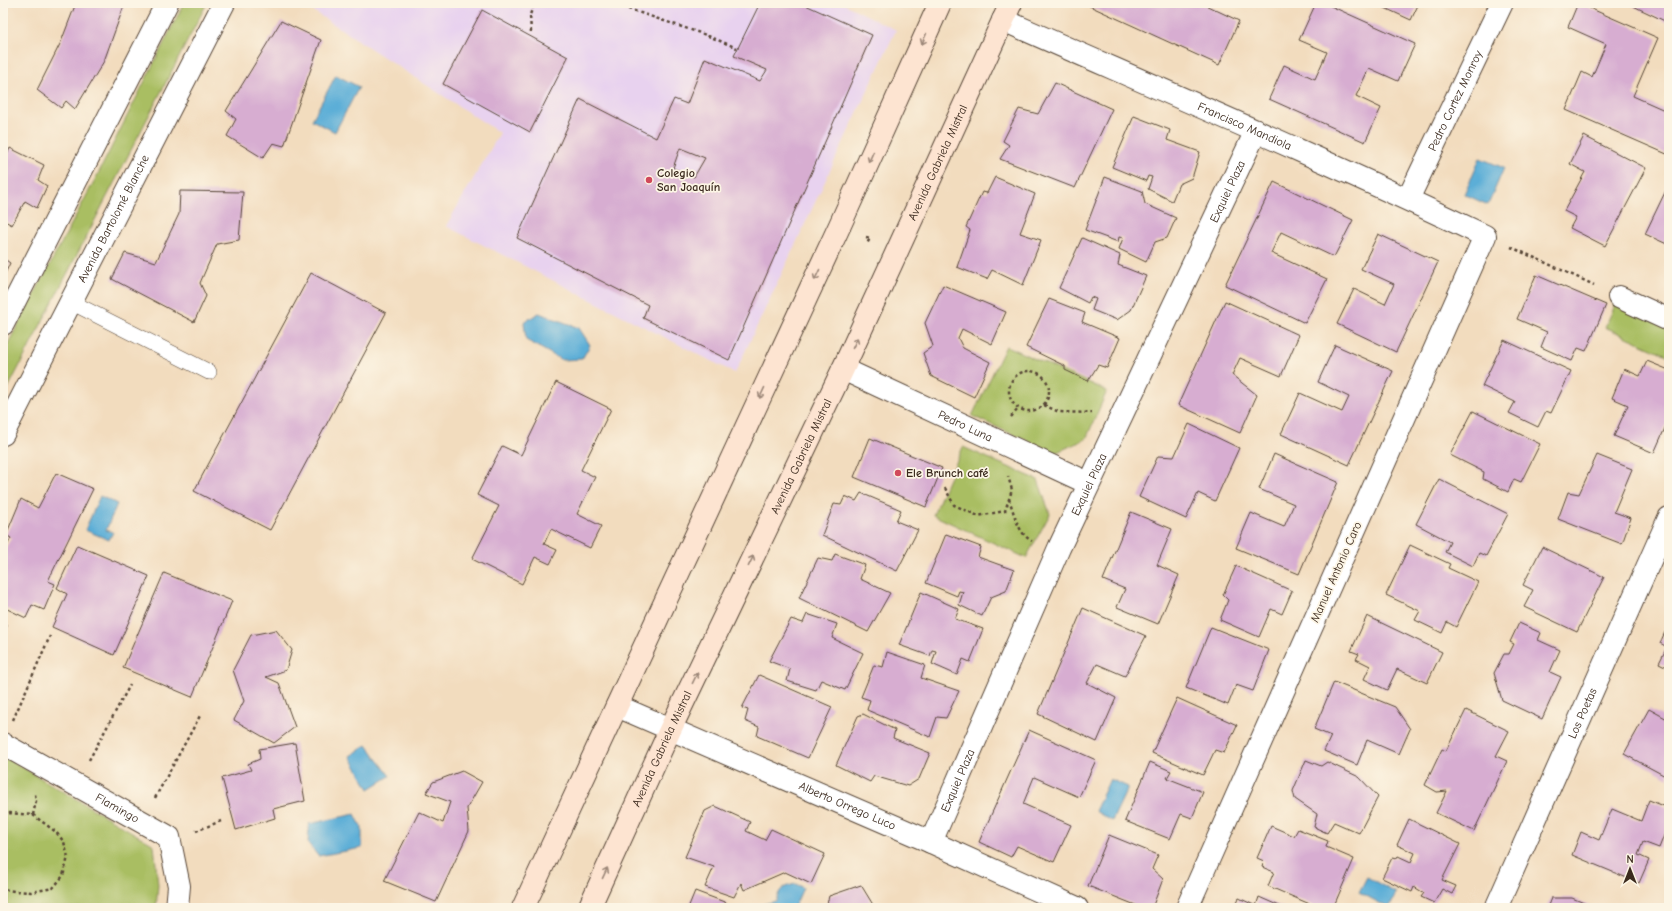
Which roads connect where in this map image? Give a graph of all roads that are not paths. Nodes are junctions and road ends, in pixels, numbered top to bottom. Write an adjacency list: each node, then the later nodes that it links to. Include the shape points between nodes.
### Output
1 (167, 3): 12 (street)
2 (224, 3): 10 (street, Avenida Bartolomé Blanche)
3 (940, 3): 18 (main road, one-way to 18)
4 (1502, 3): 7 (street, Pedro Cortez Monroy)
5 (1007, 12): 6 (street, Francisco Mandiola); 13 (main road, Avenida Gabriela Mistral, one-way to 5)
6 (1256, 131): 7 (street, Francisco Mandiola); 16 (street, Exquiel Plaza)
7 (1408, 199): 8 (street, Francisco Mandiola)
8 (1485, 236): 26 (street, Manuel Antonio Caro)
9 (1619, 297): 11 (street)
10 (71, 302): 14 (lane); 15 (street, Avenida Bartolomé Blanche)
11 (1669, 320)
12 (3, 324)
13 (843, 369): 16 (street, Pedro Luna); 19 (main road, Avenida Gabriela Mistral, one-way to 13)
14 (209, 372)
15 (3, 434)
16 (1088, 483): 21 (street, Exquiel Plaza)
17 (1669, 518): 27 (street, Los Poetas)
18 (617, 706): 19 (street, Alberto Orrego Luco); 23 (main road)
19 (670, 730): 21 (street, Alberto Orrego Luco); 24 (main road, Avenida Gabriela Mistral, one-way to 19)
20 (3, 744): 22 (street, Flamingo, via 169,837 179,886)
21 (931, 842): 25 (street, Alberto Orrego Luco)
22 (177, 908)
23 (523, 908)
24 (589, 908)
25 (1077, 908)
26 (1187, 908)
27 (1496, 908)

